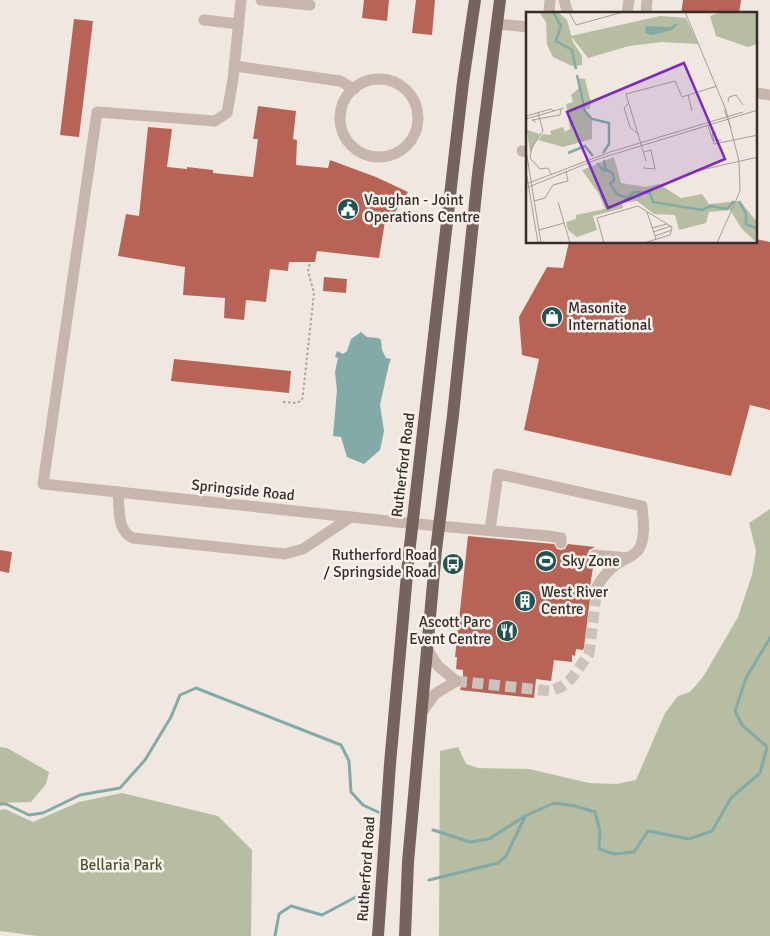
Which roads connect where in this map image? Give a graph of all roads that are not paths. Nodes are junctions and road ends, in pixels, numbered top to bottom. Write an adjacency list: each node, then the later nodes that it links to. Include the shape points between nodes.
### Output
1 (241, 0): 7 (lane)
2 (260, 0): 5 (lane)
3 (475, 0): 14 (main road, Rutherford Road)
4 (500, 0): 8 (main road)
5 (310, 5)
6 (204, 20): 7 (lane)
7 (239, 24): 10 (lane)
8 (497, 24): 9 (lane); 15 (main road)
9 (526, 27)
10 (235, 66): 11 (lane, via 340,81); 12 (lane, Springside Road, via 228,113 215,121 97,112 43,484)
11 (354, 89): 11 (lane, via 341,110 344,135 351,145 373,157 385,157 407,146 415,135 418,122 412,97 403,87 378,79)
12 (118, 492): 13 (lane, Springside Road); 13 (lane, via 121,528 133,538 285,554 303,549)
13 (351, 517): 14 (lane, Springside Road)
14 (413, 523): 15 (lane, Springside Road); 23 (main road, Rutherford Road, via 390,764)
15 (439, 526): 16 (lane, Springside Road); 21 (main road)
16 (490, 530): 17 (lane, Springside Road, via 561,538); 19 (lane, via 498,474 642,506 640,548)
17 (561, 543)
18 (595, 555): 19 (lane)
19 (627, 558): 20 (lane, via 610,570)
20 (597, 587)
21 (427, 649): 22 (main road); 22 (lane, via 438,666 456,681 435,694)
22 (422, 712): 24 (main road, via 408,862)
23 (378, 936)
24 (405, 936)

